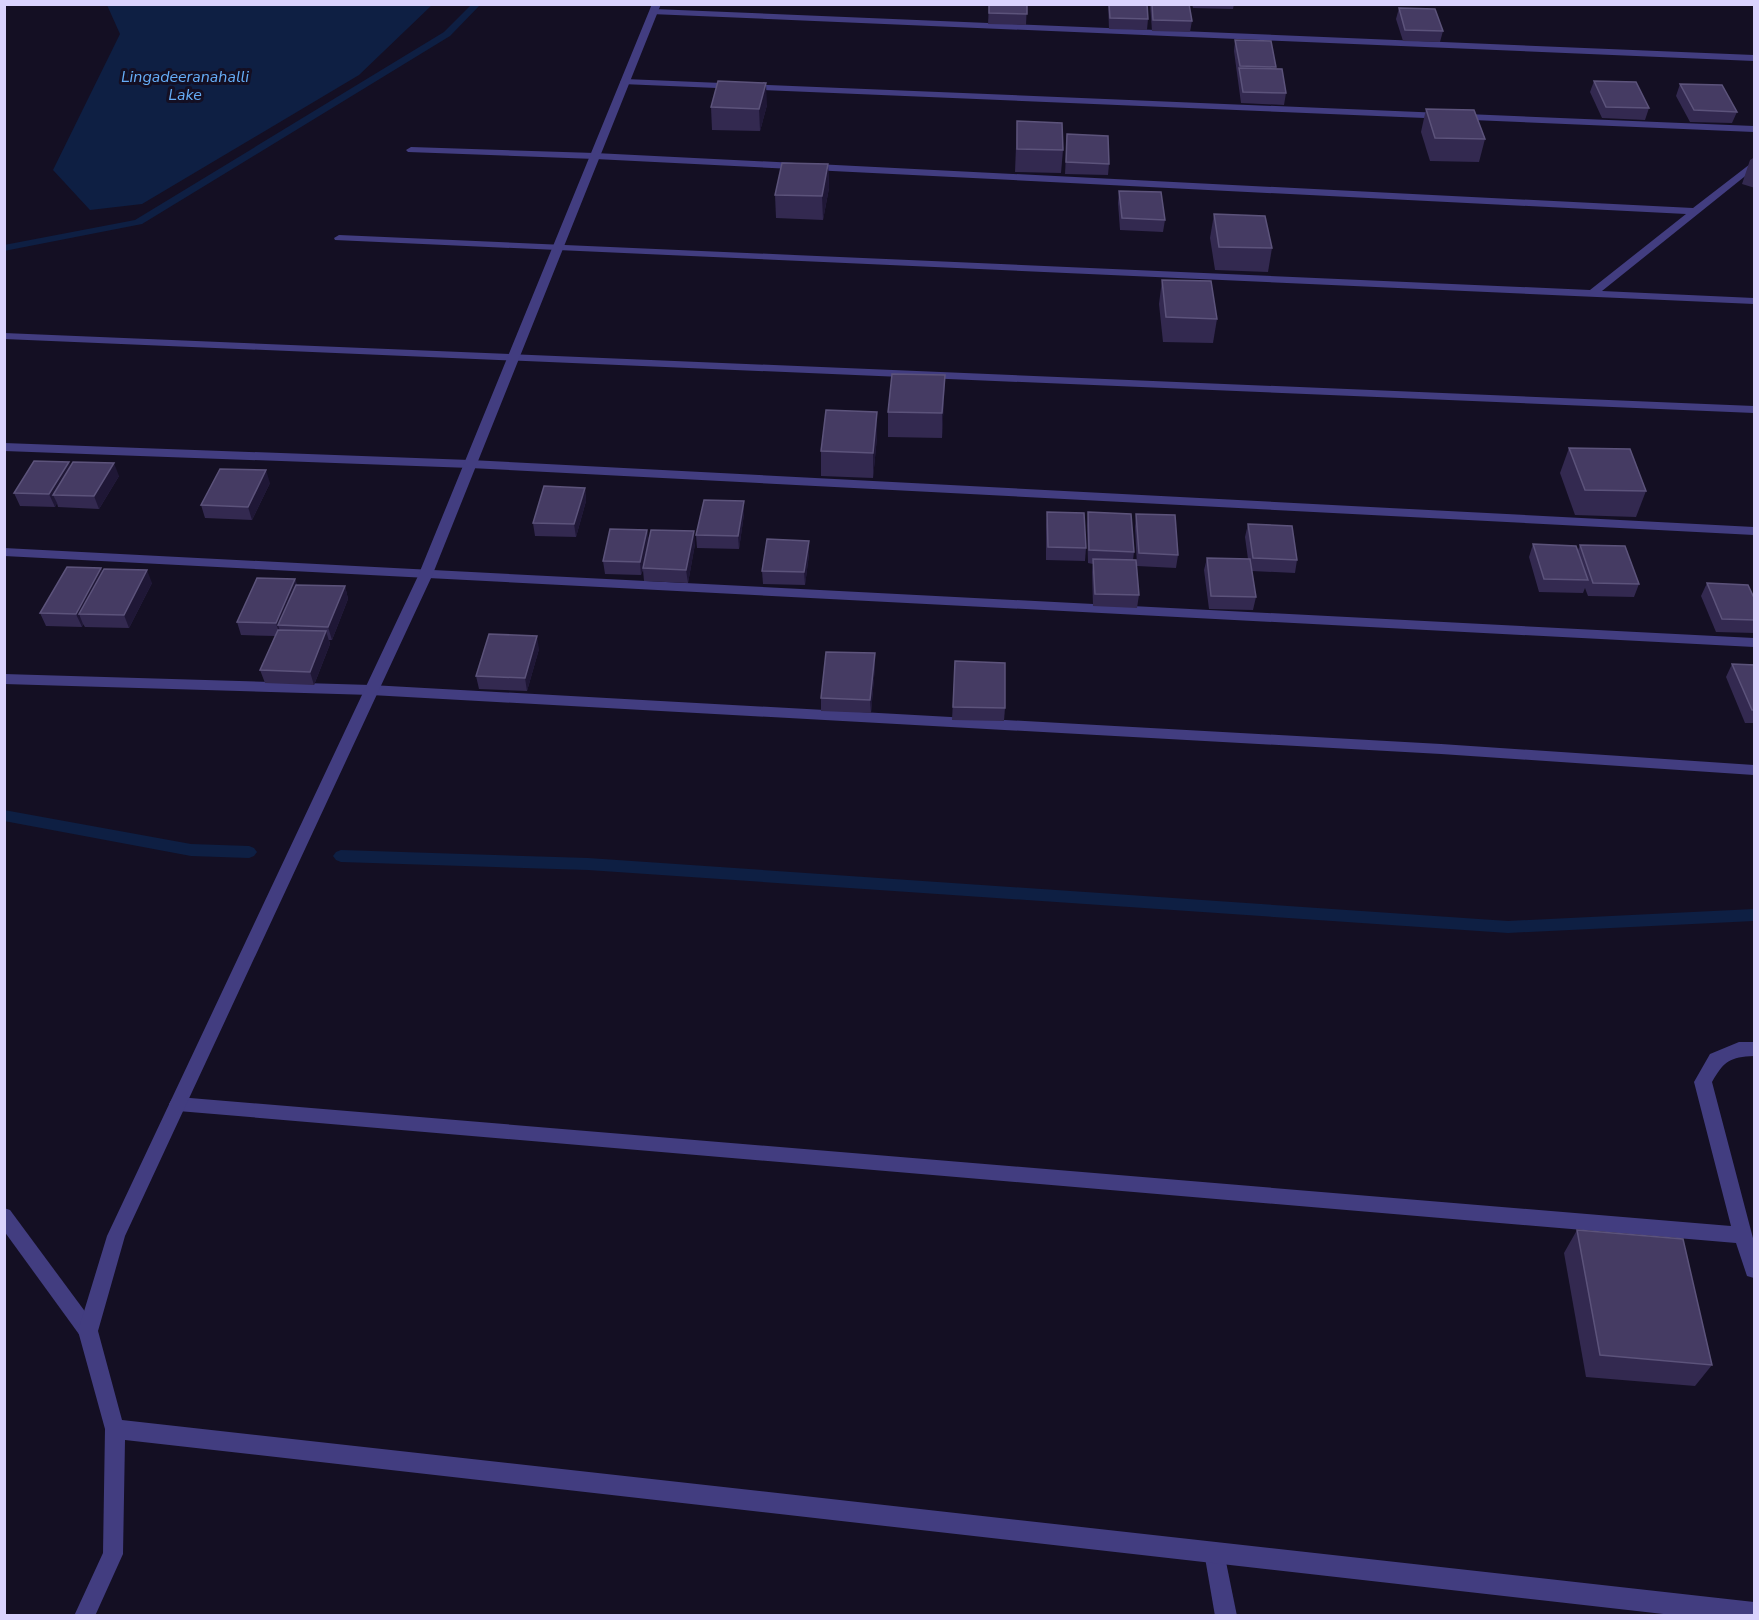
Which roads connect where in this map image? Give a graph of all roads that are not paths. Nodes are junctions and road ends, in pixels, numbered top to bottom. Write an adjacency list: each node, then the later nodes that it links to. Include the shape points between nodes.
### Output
1 (656, 8): 2 (street); 3 (street)
2 (1755, 58)
3 (626, 82): 4 (street); 6 (street)
4 (1755, 129)
5 (411, 150): 6 (street)
6 (595, 156): 8 (street); 10 (street)
7 (1755, 164): 8 (street)
8 (1696, 211): 11 (street)
9 (339, 238): 10 (street)
10 (559, 247): 11 (street); 14 (street)
11 (1592, 294): 12 (street)
12 (1755, 301)
13 (4, 336): 14 (street)
14 (514, 356): 15 (street); 17 (street)
15 (1755, 410)
16 (4, 447): 17 (street)
17 (470, 464): 18 (street); 20 (street)
18 (1755, 531)
19 (4, 552): 20 (street)
20 (425, 576): 21 (street); 23 (street)
21 (1755, 644)
22 (4, 679): 23 (street)
23 (371, 690): 24 (street, via 1430,748); 26 (street)
24 (1755, 770)
25 (1755, 1049): 28 (street, via 1739,1049 1716,1059 1702,1082)
26 (178, 1104): 28 (street); 30 (street, via 116,1236)
27 (4, 1216): 30 (street)
28 (1743, 1235): 29 (street)
29 (1755, 1270)
30 (88, 1331): 31 (street)
31 (116, 1429): 32 (street); 34 (street, via 113,1554)
32 (1214, 1552): 33 (street); 35 (street)
33 (1755, 1613)
34 (84, 1616)
35 (1226, 1616)

